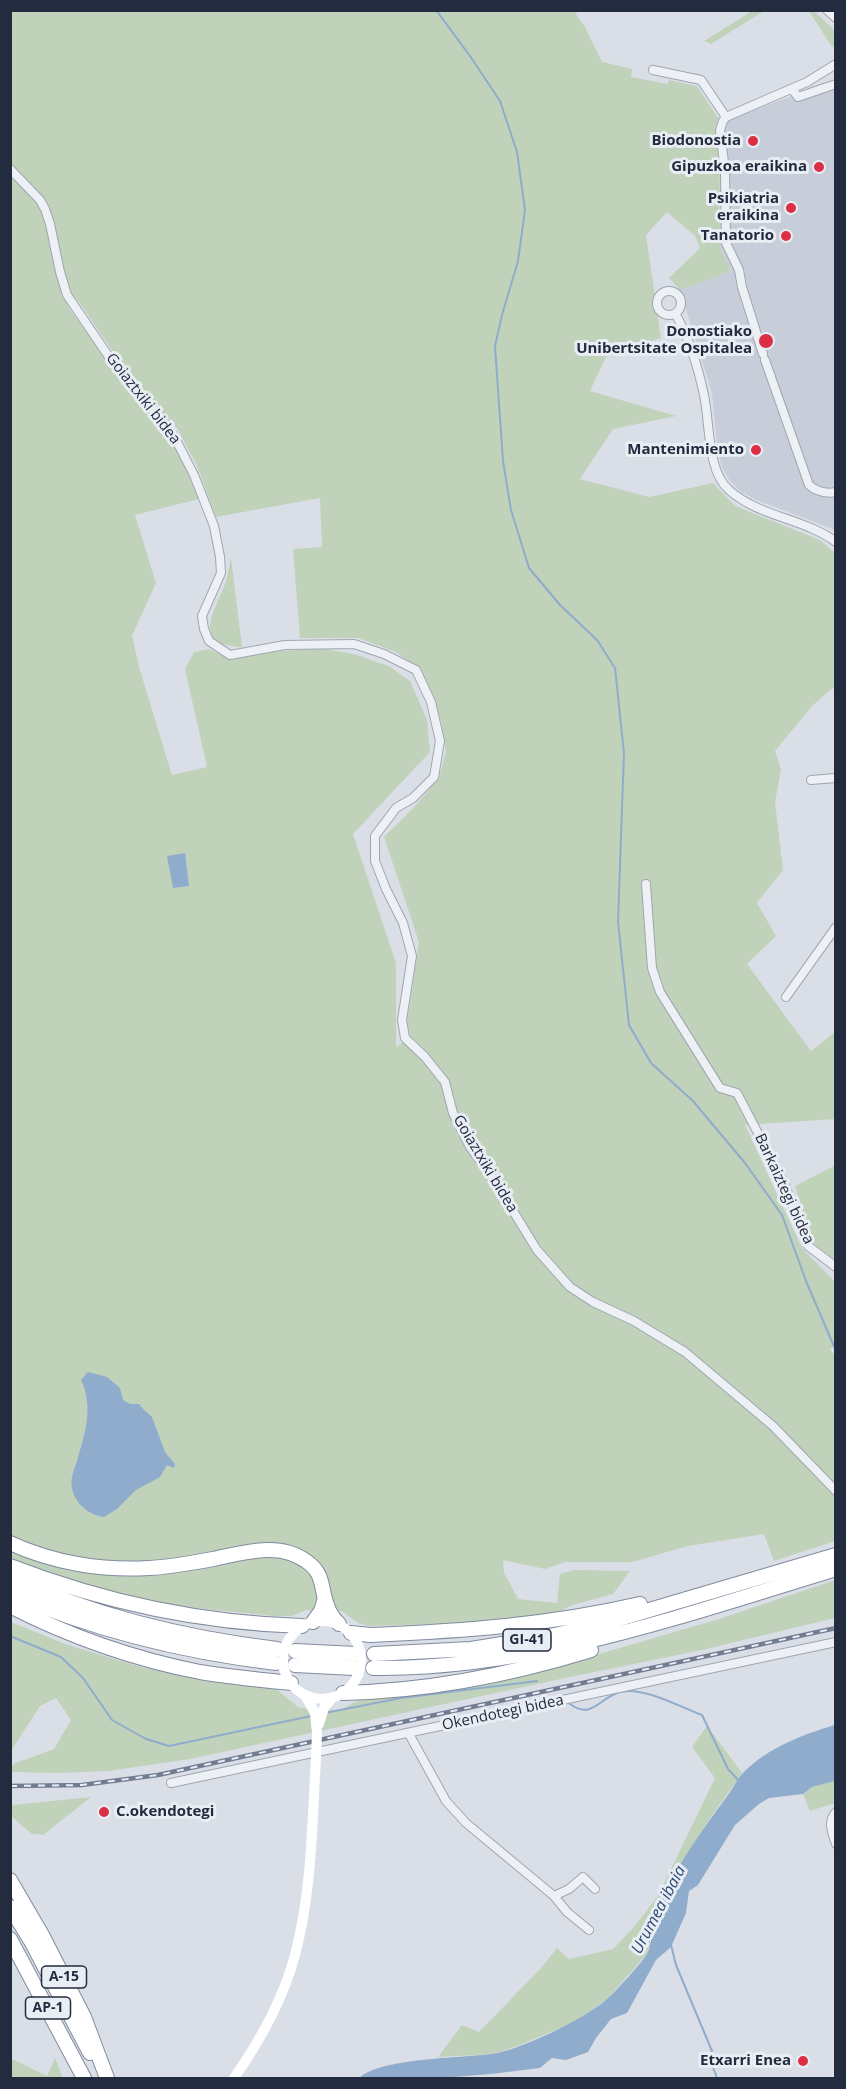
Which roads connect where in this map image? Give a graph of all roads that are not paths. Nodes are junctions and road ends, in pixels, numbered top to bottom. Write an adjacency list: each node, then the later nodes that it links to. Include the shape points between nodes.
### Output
1 (827, 10): 2 (street)
2 (836, 18)
3 (836, 64): 6 (street)
4 (653, 70): 7 (street, via 701,80)
5 (836, 84): 6 (street, via 798,97)
6 (792, 89): 7 (street)
7 (726, 117): 10 (street, via 720,130 726,243 739,270 808,485 817,491)
8 (10, 169): 18 (street, Goiaztxiki bidea, via 45,209 68,295 122,376 175,438 194,475 214,526 220,557 221,573 202,616 209,641 230,655 285,645 354,644 416,670 431,702 440,741 434,777 413,798 396,807 375,836 375,861 403,922 412,956 402,1020 405,1038 445,1082 453,1113 470,1147 537,1250 570,1287 686,1352 773,1426)
9 (675, 313): 11 (street, via 698,372 718,477 748,505 818,531)
10 (836, 492)
11 (836, 542)
12 (836, 778): 13 (street)
13 (811, 780)
14 (646, 884): 17 (street, Barkaiztegi bidea, via 652,968 660,992 720,1088 737,1093 784,1183 808,1246)
15 (836, 927): 16 (street)
16 (786, 997)
17 (836, 1267)
18 (836, 1491)
19 (10, 1543): 24 (highway, via 71,1563 130,1569 284,1551 310,1564)
20 (836, 1555): 26 (highway, GI-41)
21 (10, 1566): 28 (highway, via 59,1584 176,1613)
22 (836, 1569): 30 (highway, GI-41)
23 (10, 1578): 25 (highway, via 133,1622 276,1656 204,1653 128,1635 57,1613)
24 (324, 1591): 28 (highway, via 321,1611); 29 (highway, via 330,1612)
25 (10, 1593)
26 (677, 1602): 30 (highway, GI-41, via 595,1626 516,1642 373,1661 472,1663 598,1640); 31 (highway, via 662,1599 593,1615 508,1627)
27 (10, 1605): 35 (highway, via 45,1624 134,1656 201,1672)
28 (308, 1624): 29 (main road, bridge); 35 (main road, bridge, via 295,1632 285,1648 284,1666)
29 (339, 1624): 31 (main road, bridge)
30 (648, 1625): 37 (highway, via 635,1636 525,1669 446,1685)
31 (351, 1633): 37 (main road, bridge, via 360,1648 361,1665 355,1682)
32 (836, 1642): 39 (street, Okendotegi bidea)
33 (295, 1658): 34 (highway)
34 (355, 1661)
35 (291, 1683): 36 (main road, bridge)
36 (305, 1695): 37 (main road, bridge); 38 (main road, via 315,1713)
37 (337, 1696): 38 (main road, via 321,1714)
38 (317, 1733): 51 (main road, bridge, via 309,1870 299,1939 284,1989 268,2024)
39 (409, 1734): 40 (street, Okendotegi bidea); 45 (street, via 446,1801 466,1823)
40 (171, 1783)
41 (836, 1812): 42 (street, via 830,1826)
42 (836, 1844)
43 (10, 1880): 50 (highway, A-15, via 84,2017)
44 (595, 1889): 45 (street, via 583,1877)
45 (554, 1896): 47 (street)
46 (10, 1907): 50 (highway, AP-1)
47 (589, 1930)
48 (10, 1939): 49 (highway, AP-1)
49 (84, 2079)
50 (106, 2079)
51 (234, 2079)

